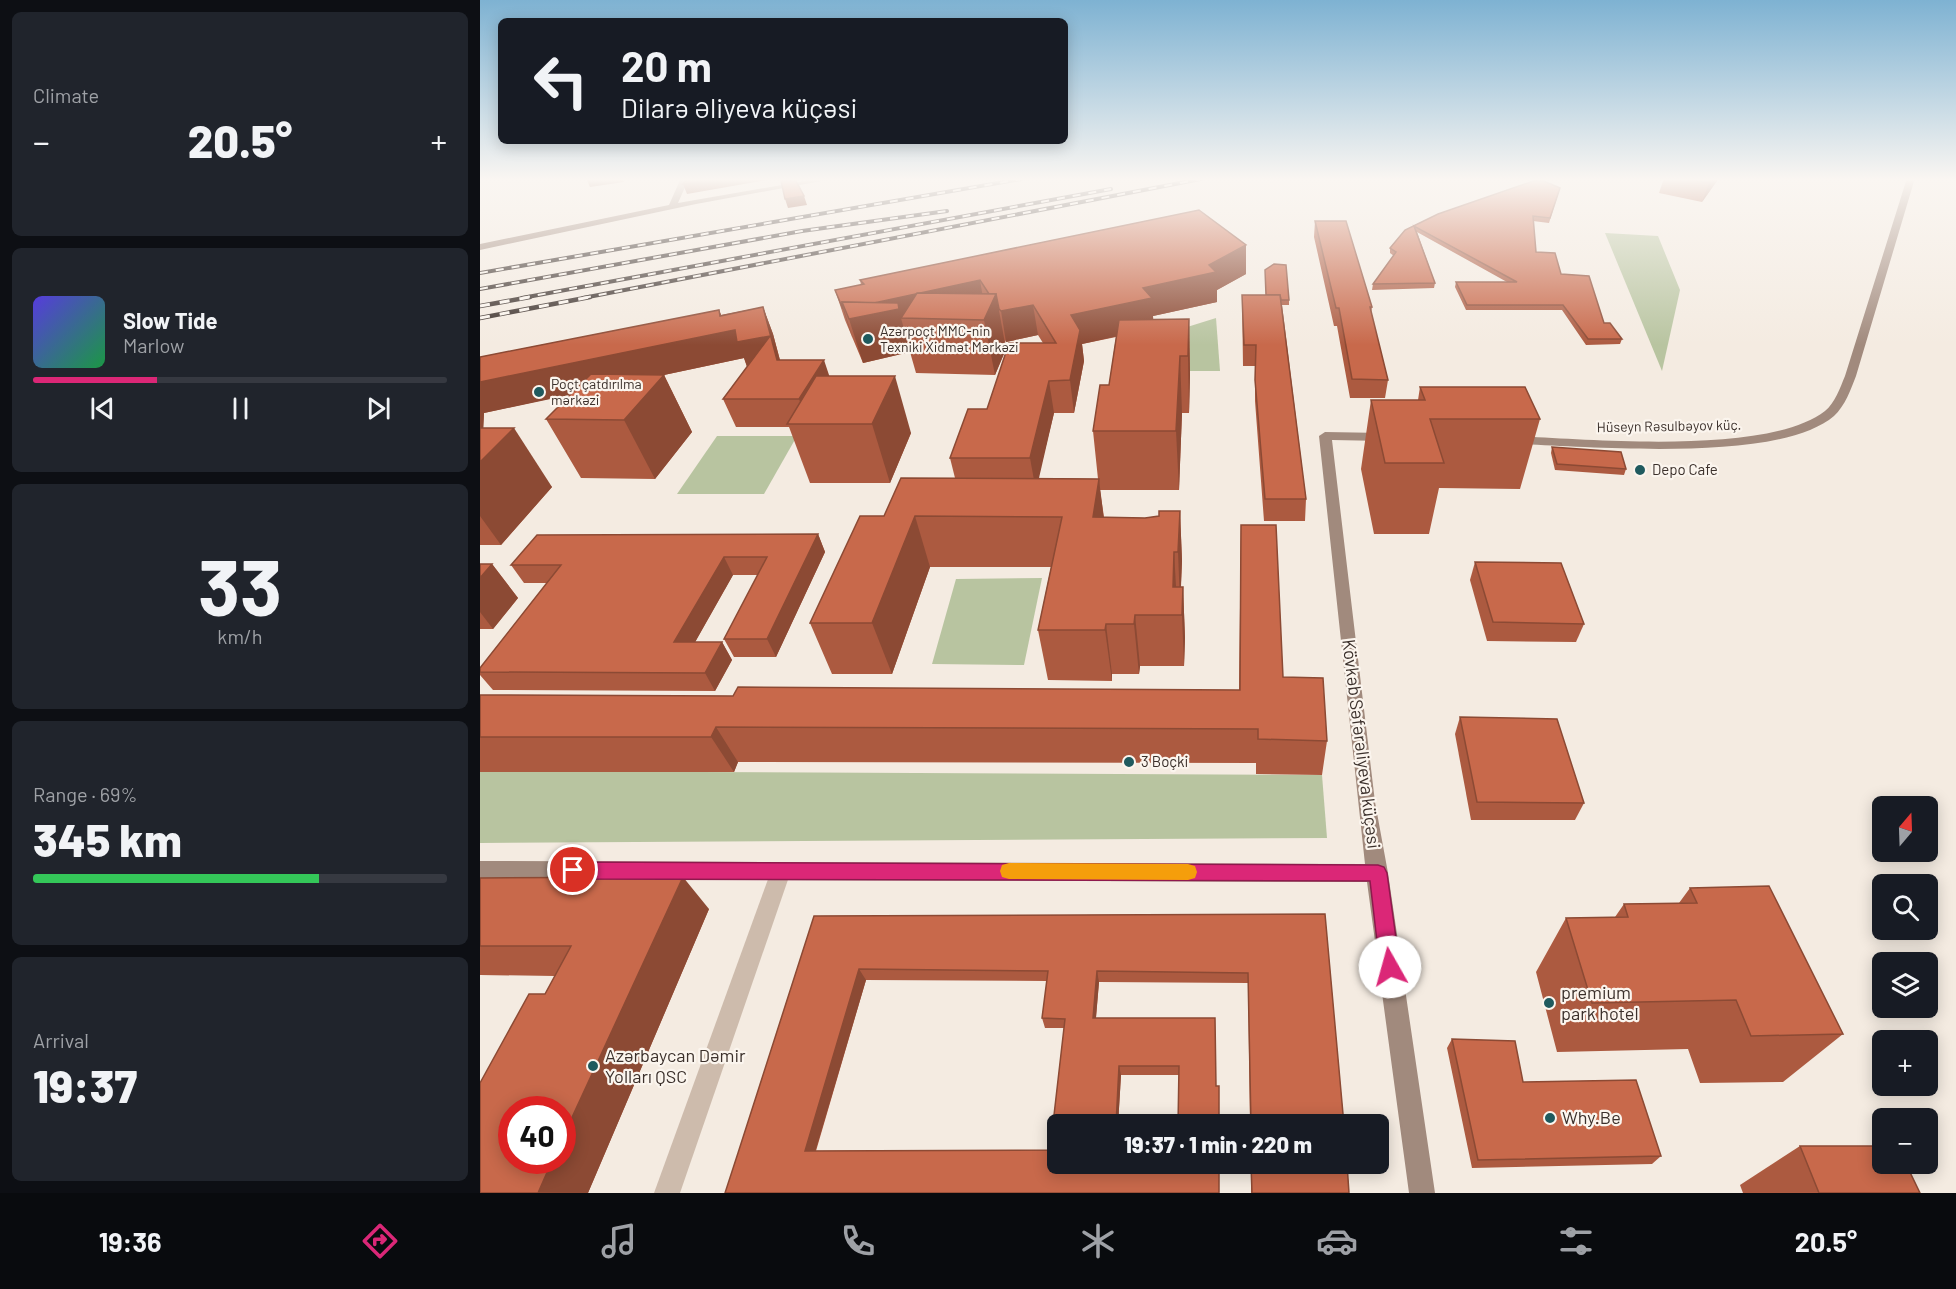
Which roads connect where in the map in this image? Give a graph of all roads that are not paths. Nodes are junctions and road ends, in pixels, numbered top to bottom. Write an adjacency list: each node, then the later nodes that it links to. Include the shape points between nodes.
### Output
1 (547, 234): 3 (street)
2 (1894, 234): 5 (street, Hüseyn Rəsulbəyov küç., via 1851,381 1829,415 1809,427 1784,435 1733,441 1650,444)
3 (480, 248)
4 (1397, 438): 8 (street, Kövkəb Səfərəliyeva küçəsi, via 1325,436 1366,802)
5 (1499, 439)
6 (480, 870): 7 (street)
7 (781, 871): 8 (street); 9 (street)
8 (1378, 873): 10 (street, Kövkəb Səfərəliyeva küçəsi)
9 (667, 1193)
10 (1422, 1193)

